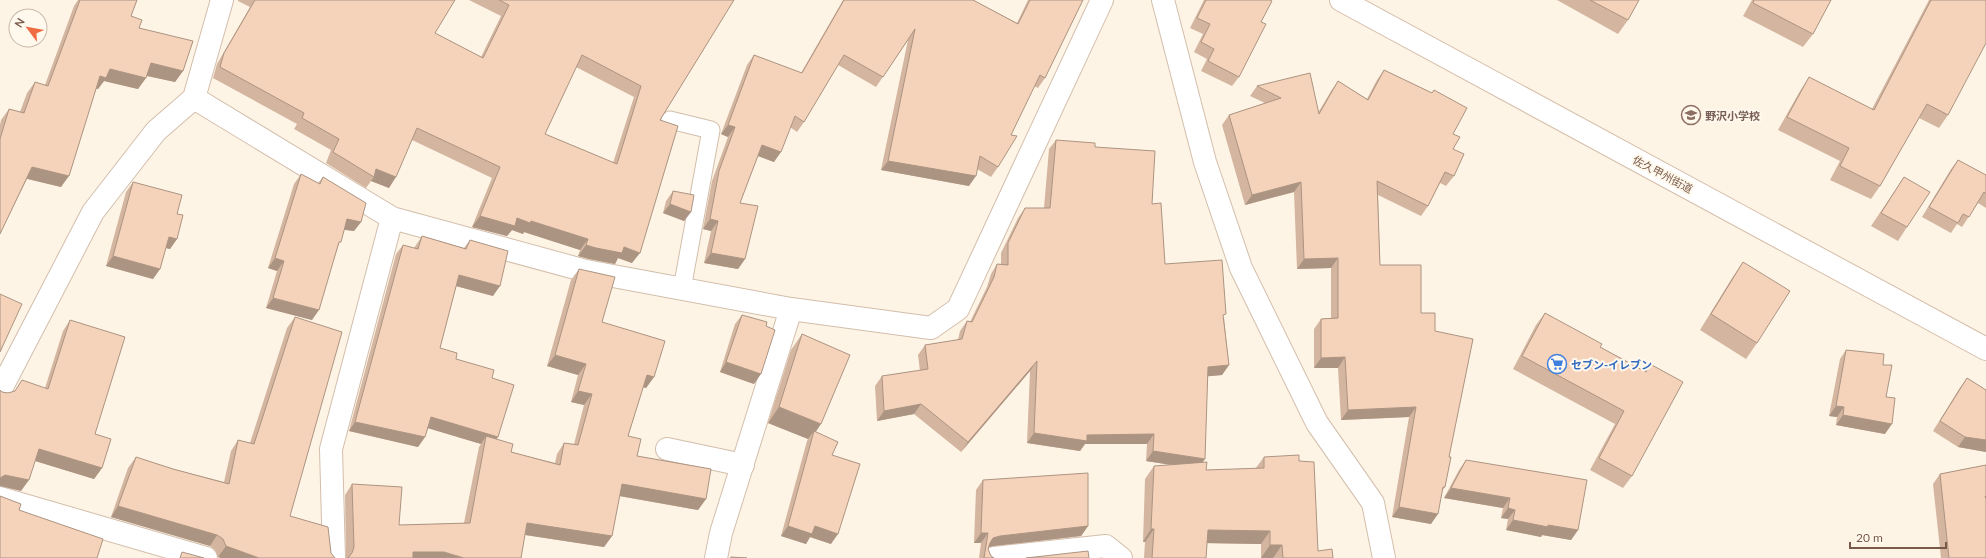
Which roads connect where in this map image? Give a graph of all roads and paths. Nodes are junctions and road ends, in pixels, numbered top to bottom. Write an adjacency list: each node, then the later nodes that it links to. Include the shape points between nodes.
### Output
1 (222, 0): 5 (street)
2 (1102, 0): 9 (street, via 958,309 931,328)
3 (1163, 0): 20 (street, via 1205,162 1241,268 1316,423 1373,503)
4 (1341, 0): 10 (street, 佐久甲州街道)
5 (194, 98): 7 (street); 11 (street, via 156,131 93,212)
6 (670, 120): 8 (lane, via 711,130)
7 (392, 218): 8 (street, via 586,271); 16 (street, via 331,449)
8 (682, 288): 9 (street)
9 (791, 309): 13 (street)
10 (1986, 349)
11 (0, 391)
12 (667, 449): 13 (street)
13 (743, 465): 17 (street, via 721,532)
14 (0, 498): 15 (street)
15 (206, 558)
16 (334, 558)
17 (716, 558)
18 (994, 558): 19 (street, via 1106,546)
19 (1121, 558)
20 (1384, 558)

